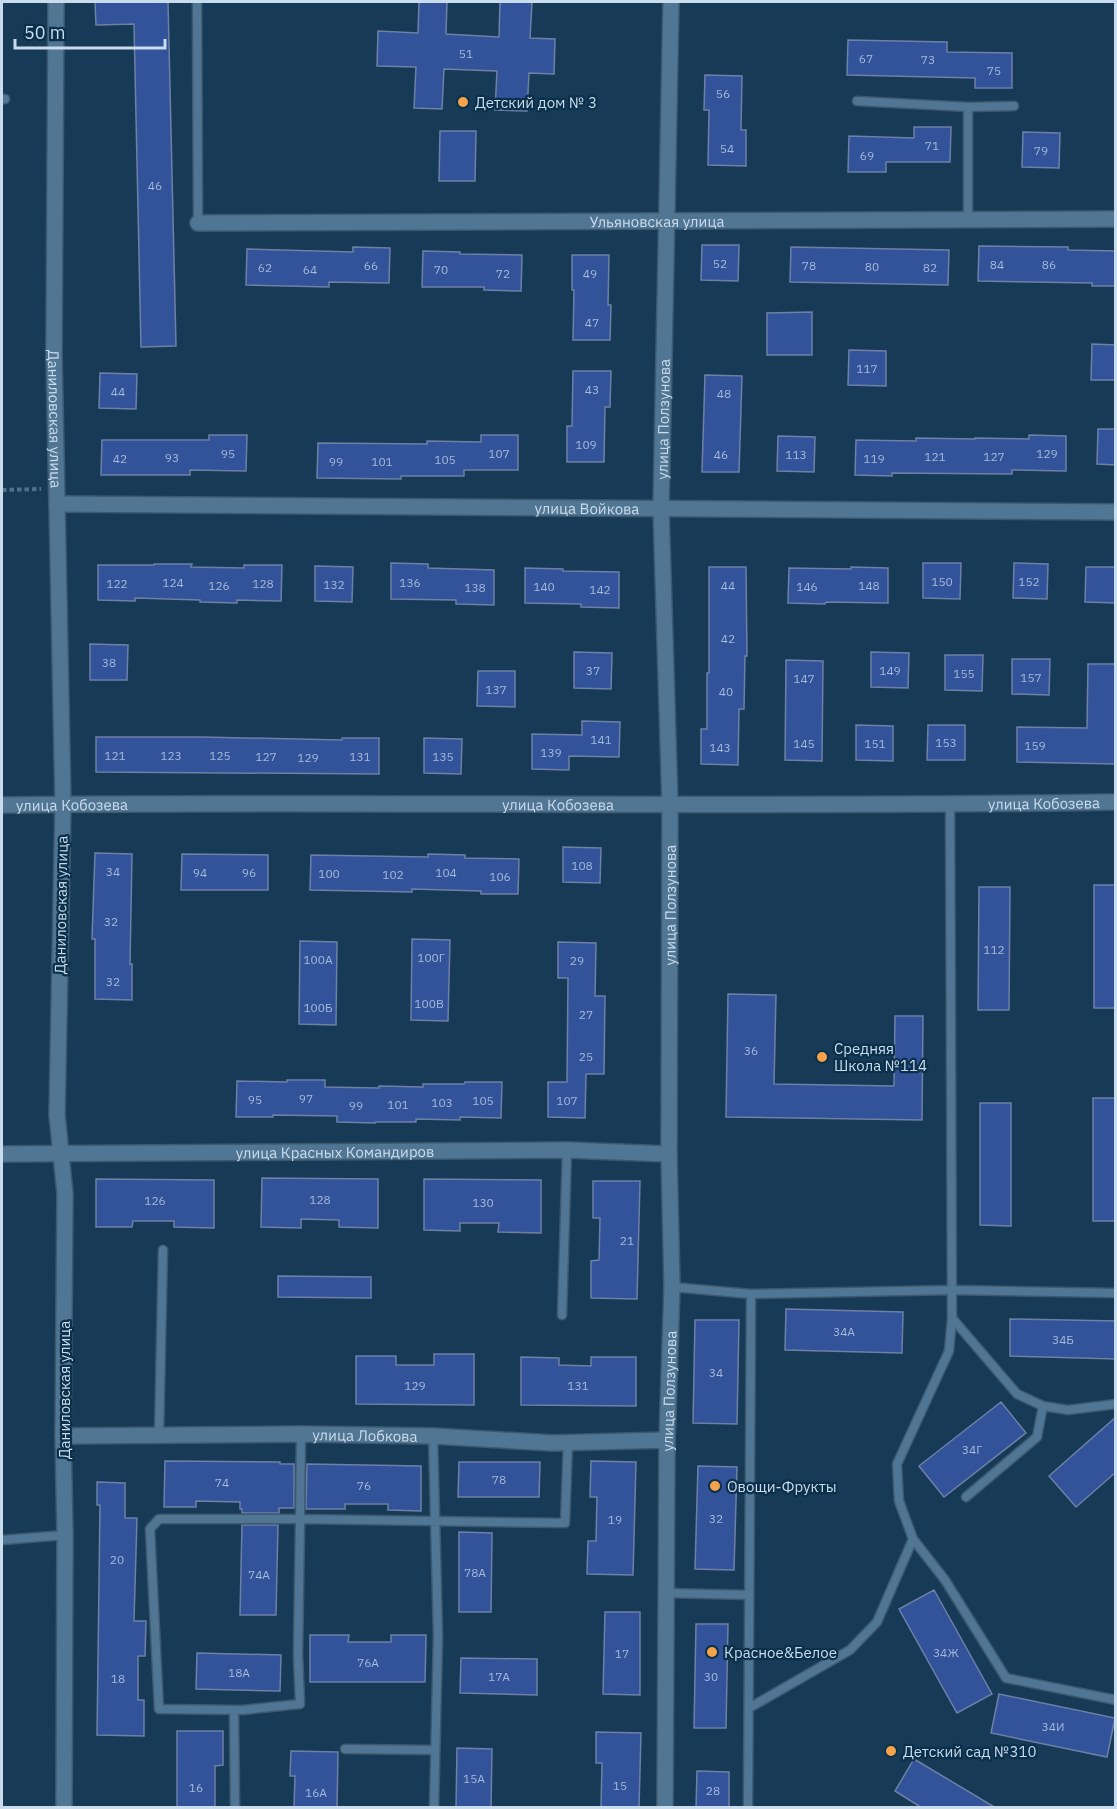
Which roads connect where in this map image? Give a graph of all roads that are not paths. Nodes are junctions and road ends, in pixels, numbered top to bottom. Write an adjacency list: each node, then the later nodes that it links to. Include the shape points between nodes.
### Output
1 (56, 2): 11 (street, Даниловская улица)
2 (197, 2): 10 (lane)
3 (671, 2): 9 (street, улица Ползунова)
4 (857, 101): 6 (lane)
5 (1014, 106): 6 (lane)
6 (968, 107): 7 (lane)
7 (968, 219): 8 (street, Ульяновская улица); 9 (street, Ульяновская улица)
8 (1116, 219)
9 (666, 221): 10 (street, Ульяновская улица); 12 (street, улица Ползунова)
10 (198, 223)
11 (57, 496): 12 (street, улица Войкова); 15 (street, Даниловская улица)
12 (661, 509): 13 (street, улица Войкова); 18 (street, улица Ползунова)
13 (1116, 513)
14 (1116, 801): 16 (street, улица Кобозева)
15 (63, 804): 17 (street, улица Кобозева); 18 (street, улица Кобозева); 21 (street, Даниловская улица, via 57,1114)
16 (950, 804): 18 (street, улица Кобозева); 25 (lane)
17 (2, 805)
18 (670, 805): 22 (street, улица Ползунова)
19 (567, 1150): 21 (street, улица Красных Командиров); 22 (street, улица Красных Командиров); 28 (lane)
20 (2, 1154): 21 (street, улица Красных Командиров)
21 (62, 1154): 34 (street, Даниловская улица)
22 (669, 1154): 24 (street, улица Ползунова)
23 (163, 1250): 33 (lane)
24 (672, 1287): 27 (lane); 36 (street, улица Ползунова)
25 (952, 1290): 26 (lane); 27 (lane); 29 (lane)
26 (1116, 1293)
27 (751, 1294): 45 (lane)
28 (562, 1315)
29 (952, 1318): 31 (lane, via 1017,1394); 42 (lane, via 949,1351 897,1464 899,1501)
30 (1116, 1404): 31 (lane, via 1068,1410)
31 (1043, 1406): 38 (lane, via 1037,1437)
32 (301, 1434): 33 (street, улица Лобкова); 35 (street, улица Лобкова); 39 (lane)
33 (159, 1435): 34 (street, улица Лобкова)
34 (63, 1436): 41 (street, Даниловская улица)
35 (433, 1436): 37 (street, улица Лобкова); 40 (lane)
36 (667, 1440): 37 (street, улица Лобкова); 44 (street, улица Ползунова)
37 (568, 1442): 40 (lane, via 565,1523)
38 (966, 1497)
39 (300, 1519): 40 (lane); 48 (lane, via 300,1704); 48 (lane, via 159,1519 150,1529 159,1709)
40 (436, 1522): 50 (lane)
41 (65, 1535): 43 (lane); 51 (street, Даниловская улица)
42 (913, 1539): 46 (lane, via 945,1580 1006,1678); 47 (lane, via 877,1622 849,1650)
43 (2, 1540)
44 (667, 1593): 45 (lane); 54 (street, улица Ползунова)
45 (749, 1595): 47 (lane)
46 (1116, 1700)
47 (749, 1708): 55 (lane)
48 (234, 1710): 52 (lane)
49 (345, 1749): 50 (lane)
50 (434, 1750): 53 (lane)
51 (64, 1808)
52 (235, 1808)
53 (434, 1808)
54 (665, 1808)
55 (748, 1808)

